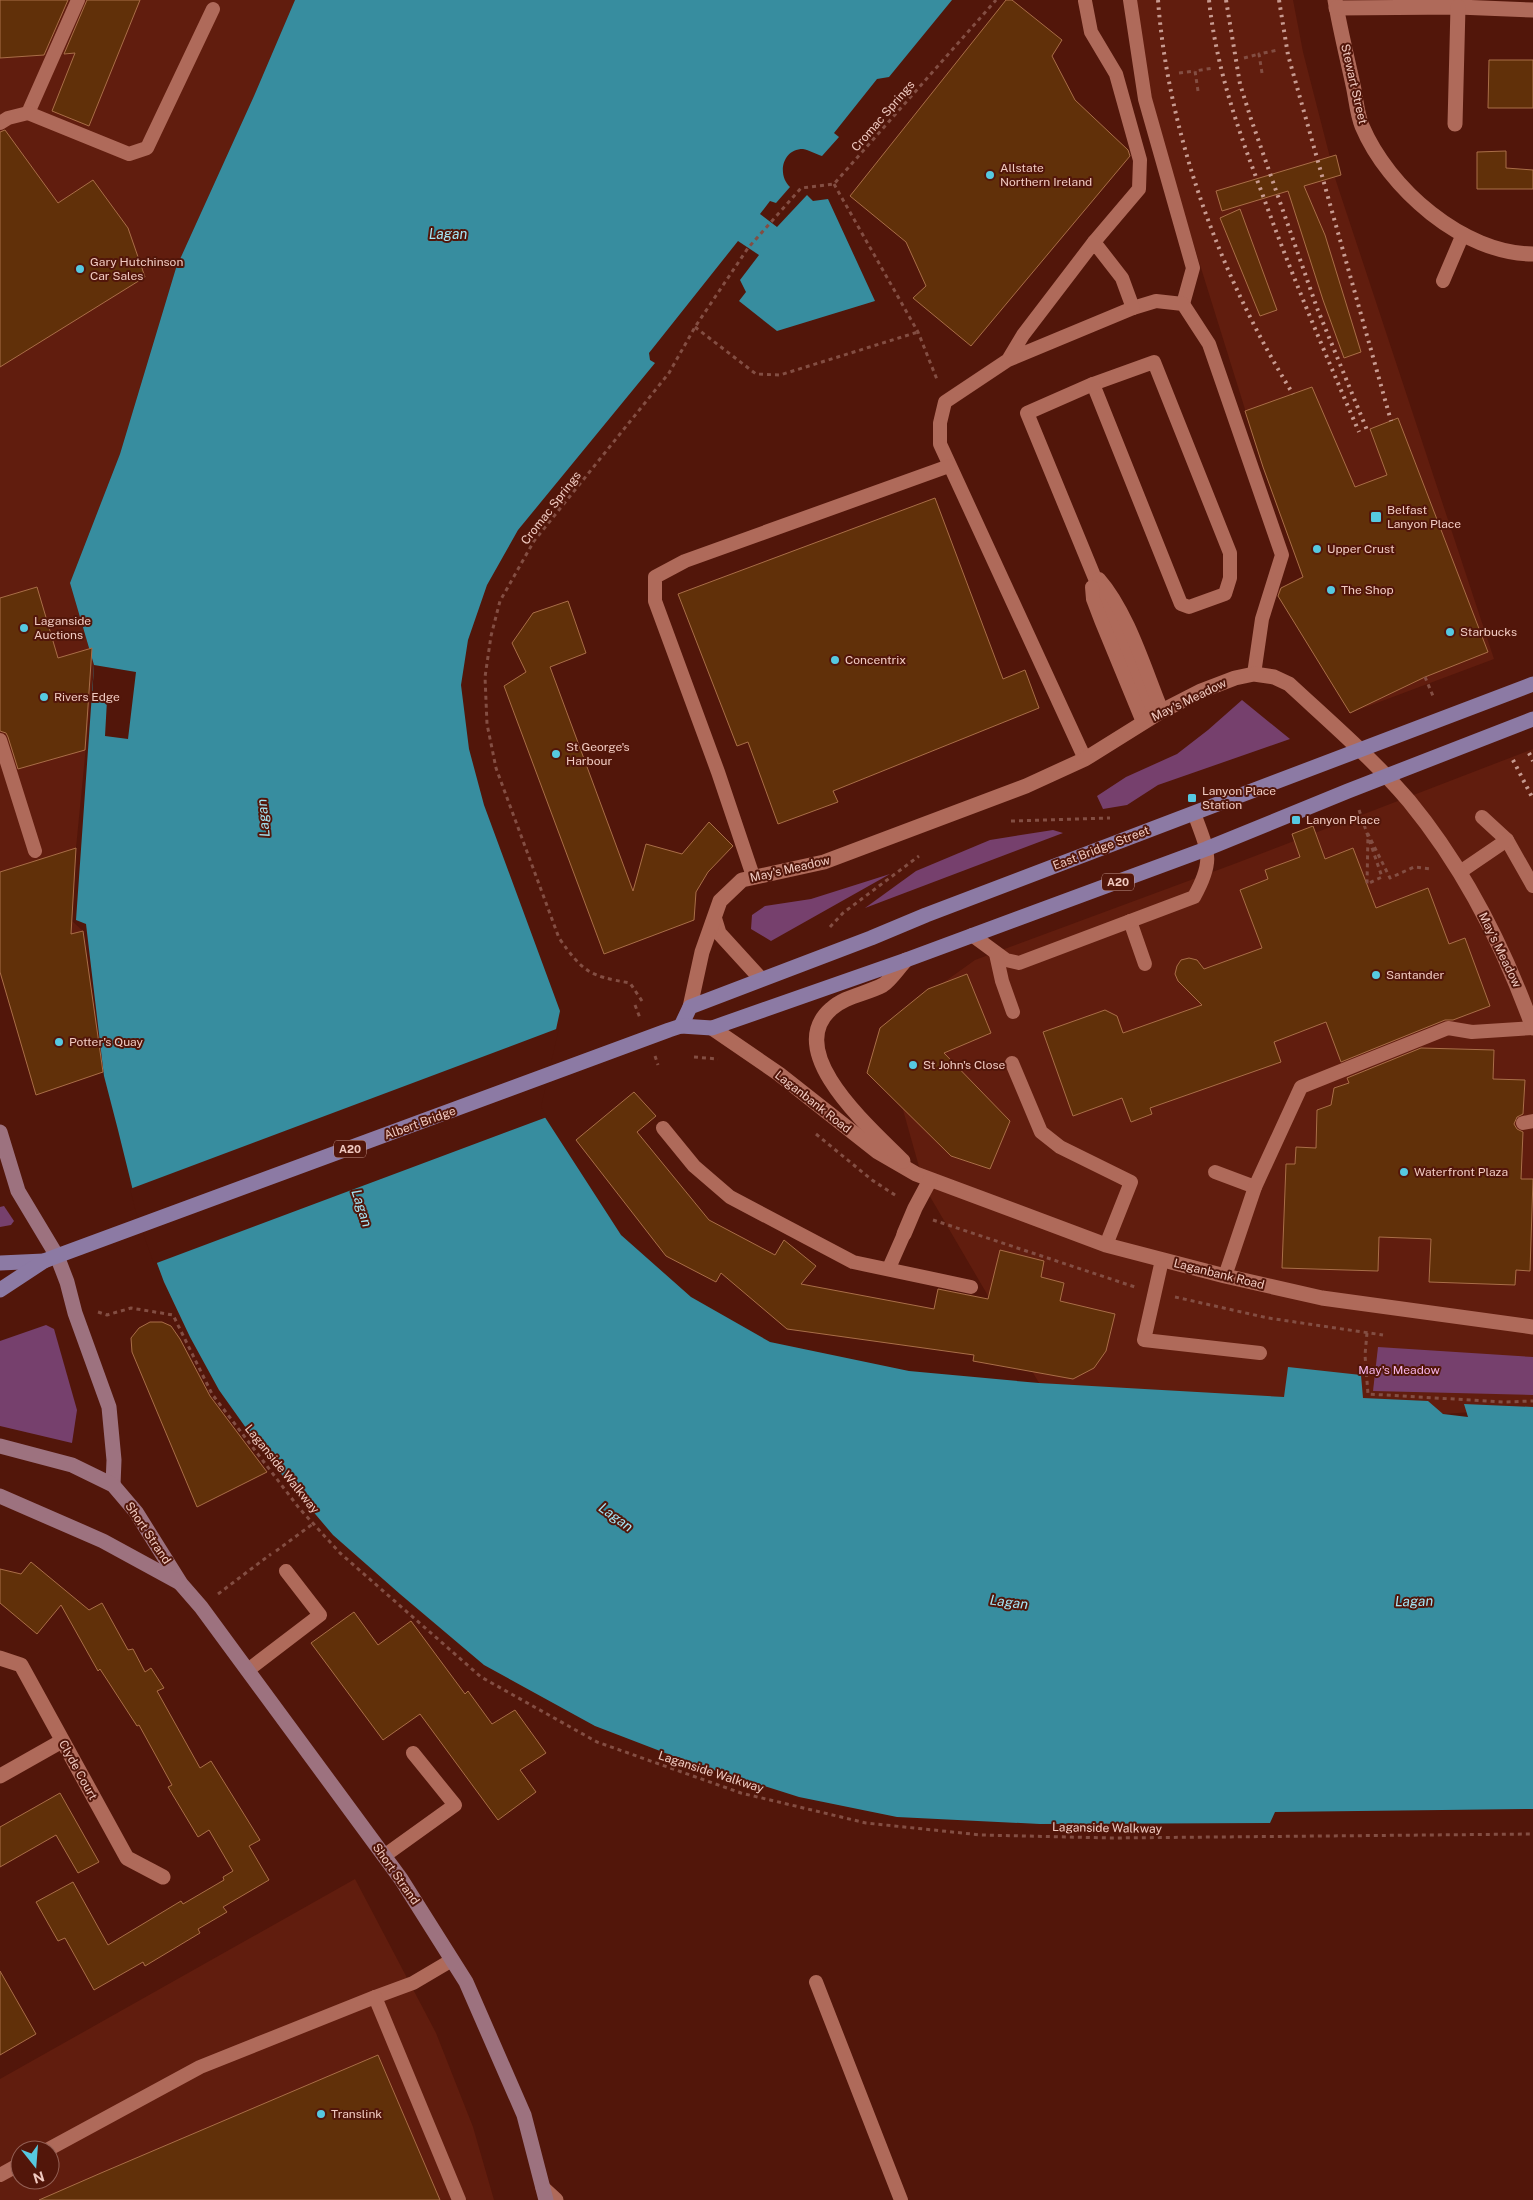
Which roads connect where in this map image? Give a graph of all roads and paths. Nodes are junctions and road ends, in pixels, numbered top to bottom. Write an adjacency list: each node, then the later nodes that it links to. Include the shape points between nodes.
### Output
1 (78, 0): 17 (lane)
2 (996, 0): 20 (path, Cromac Springs)
3 (1085, 0): 22 (lane, via 1091,32 1116,74 1140,160 1139,189)
4 (1130, 0): 25 (lane, via 1145,99 1193,268)
5 (1335, 4): 6 (street); 21 (street, Stewart Street, via 1362,125 1380,159 1405,190 1435,216)
6 (1458, 7): 8 (street); 19 (street)
7 (213, 9): 17 (lane, via 147,148 129,154)
8 (1533, 10)
9 (1278, 50): 10 (path)
10 (1259, 54): 11 (path); 15 (path)
11 (1244, 58)
12 (1213, 68): 13 (path)
13 (1195, 71): 14 (path); 16 (path)
14 (1179, 73)
15 (1262, 73)
16 (1198, 91)
17 (28, 113): 18 (lane)
18 (0, 123)
19 (1455, 124)
20 (834, 184): 27 (path, Cromac Springs, via 801,188 748,248); 28 (path)
21 (1463, 234): 23 (street, Stewart Street, via 1489,247); 24 (lane)
22 (1094, 242): 26 (lane, via 1122,278); 29 (lane, via 1023,335)
23 (1533, 254)
24 (1443, 281)
25 (1183, 304): 26 (lane, via 1156,301); 34 (lane, via 1209,344 1282,555 1262,620)
26 (1133, 308): 29 (lane)
27 (695, 327): 28 (path, via 756,374 780,375); 62 (path, Cromac Springs, via 669,373 534,541 500,601 485,677 487,724 496,768 559,938 574,959 591,974 630,983)
28 (918, 332): 31 (path)
29 (1008, 360): 31 (lane)
30 (1093, 384): 30 (lane, via 1154,362 1230,553 1230,578 1224,594 1189,607 1181,604); 33 (lane, via 1027,413)
31 (945, 402): 32 (lane, via 940,444)
32 (949, 466): 41 (lane); 52 (lane, via 685,561 655,576 655,601 718,772)
33 (1090, 569): 38 (lane, via 1093,599); 38 (lane, via 1110,592 1122,613)
34 (1254, 674): 38 (street, May's Meadow, via 1201,691); 51 (street, May's Meadow, via 1274,677 1289,684 1361,751 1409,802)
35 (1425, 677): 37 (path)
36 (1533, 684): 43 (main road, East Bridge Street)
37 (1433, 696)
38 (1153, 716): 41 (street, May's Meadow)
39 (1533, 719): 48 (main road, A20)
40 (0, 740): 49 (lane)
41 (1085, 759): 52 (street, May's Meadow, via 1026,786 824,862 796,870)
42 (1358, 807): 51 (path, via 1382,878 1367,884 1368,834 1390,878 1414,867)
43 (1194, 813): 48 (lane); 61 (main road, East Bridge Street)
44 (1482, 817): 47 (lane)
45 (1110, 818): 46 (path)
46 (1011, 821)
47 (1507, 840): 51 (lane); 53 (lane)
48 (1206, 849): 55 (lane, via 1207,870 1194,897); 57 (main road, A20)
49 (35, 851)
50 (920, 856): 56 (path, via 843,913)
51 (1458, 870): 67 (street, May's Meadow, via 1514,976)
52 (752, 876): 54 (street, May's Meadow, via 742,880 720,901)
53 (1533, 886)
54 (714, 920): 61 (street, via 719,933); 63 (street, May's Meadow, via 702,952)
55 (1130, 922): 58 (lane, via 1019,963); 60 (lane)
56 (830, 928)
57 (972, 935): 58 (lane); 59 (main road, A20)
58 (996, 954): 64 (lane)
59 (906, 960): 66 (main road, A20); 72 (street, Laganbank Road, via 884,984 831,1009 821,1021 816,1041 826,1073 842,1098)
60 (1146, 964)
61 (762, 979): 63 (main road, East Bridge Street)
62 (642, 1002)
63 (690, 1007): 65 (main road)
64 (1013, 1012)
65 (681, 1026): 66 (main road, A20); 78 (main road, Albert Bridge / A20)
66 (712, 1028): 72 (street, Laganbank Road, via 779,1074 878,1152)
67 (1533, 1028): 74 (lane, via 1472,1032 1448,1028 1301,1087)
68 (1012, 1063): 76 (lane, via 1041,1132 1060,1148 1130,1182)
69 (663, 1128): 81 (lane, via 694,1166 730,1196 853,1262)
70 (0, 1132): 78 (main road, via 18,1191)
71 (1214, 1172): 74 (lane)
72 (916, 1174): 73 (street, Laganbank Road)
73 (930, 1180): 75 (street); 76 (street, Laganbank Road)
74 (1255, 1187): 82 (lane)
75 (904, 1234): 81 (lane)
76 (1106, 1245): 79 (street, Laganbank Road)
77 (1019, 1248): 85 (path)
78 (51, 1259): 80 (main road, A20); 84 (main road, A20); 86 (main road, via 67,1282)
79 (1162, 1260): 82 (street, Laganbank Road); 85 (lane)
80 (0, 1263)
81 (889, 1268): 83 (lane)
82 (1225, 1276): 87 (street, Laganbank Road, via 1322,1298)
83 (971, 1287)
84 (0, 1290)
85 (1154, 1292): 88 (path, via 1268,1318); 90 (lane, via 1144,1340)
86 (75, 1313): 93 (main road, via 109,1407); 95 (path, Laganside Walkway, via 91,1310 107,1315 131,1308 173,1315 212,1394 298,1508)
87 (1533, 1326)
88 (1367, 1333): 89 (path); 91 (path, via 1368,1394)
89 (1383, 1335)
90 (1260, 1353)
91 (1533, 1401)
92 (0, 1446): 93 (main road, Short Strand, via 72,1465)
93 (113, 1485): 97 (main road, Short Strand, via 136,1512)
94 (0, 1496): 97 (main road, Short Strand, via 103,1541)
95 (314, 1523): 98 (path); 104 (path, Laganside Walkway, via 340,1553 482,1677 597,1742 741,1793 866,1823 981,1835 1112,1838)
96 (286, 1571): 100 (lane, via 320,1615)
97 (181, 1584): 98 (main road, Short Strand)
98 (201, 1606): 100 (main road, Short Strand)
99 (0, 1658): 101 (street, Clyde Court, via 21,1665)
100 (248, 1670): 105 (main road, Short Strand)
101 (62, 1741): 103 (street); 106 (street, Clyde Court, via 127,1858)
102 (413, 1753): 105 (lane, via 455,1805)
103 (0, 1776)
104 (1533, 1834)
105 (384, 1856): 107 (main road, Short Strand)
106 (163, 1877)
107 (452, 1960): 109 (lane, via 413,1983); 111 (main road, Short Strand, via 466,1982 524,2115)
108 (816, 1982): 114 (lane)
109 (375, 1997): 110 (lane, via 200,2067); 112 (lane)
110 (60, 2142)
111 (545, 2194): 113 (street)
112 (459, 2200)
113 (556, 2200)
114 (901, 2200)

